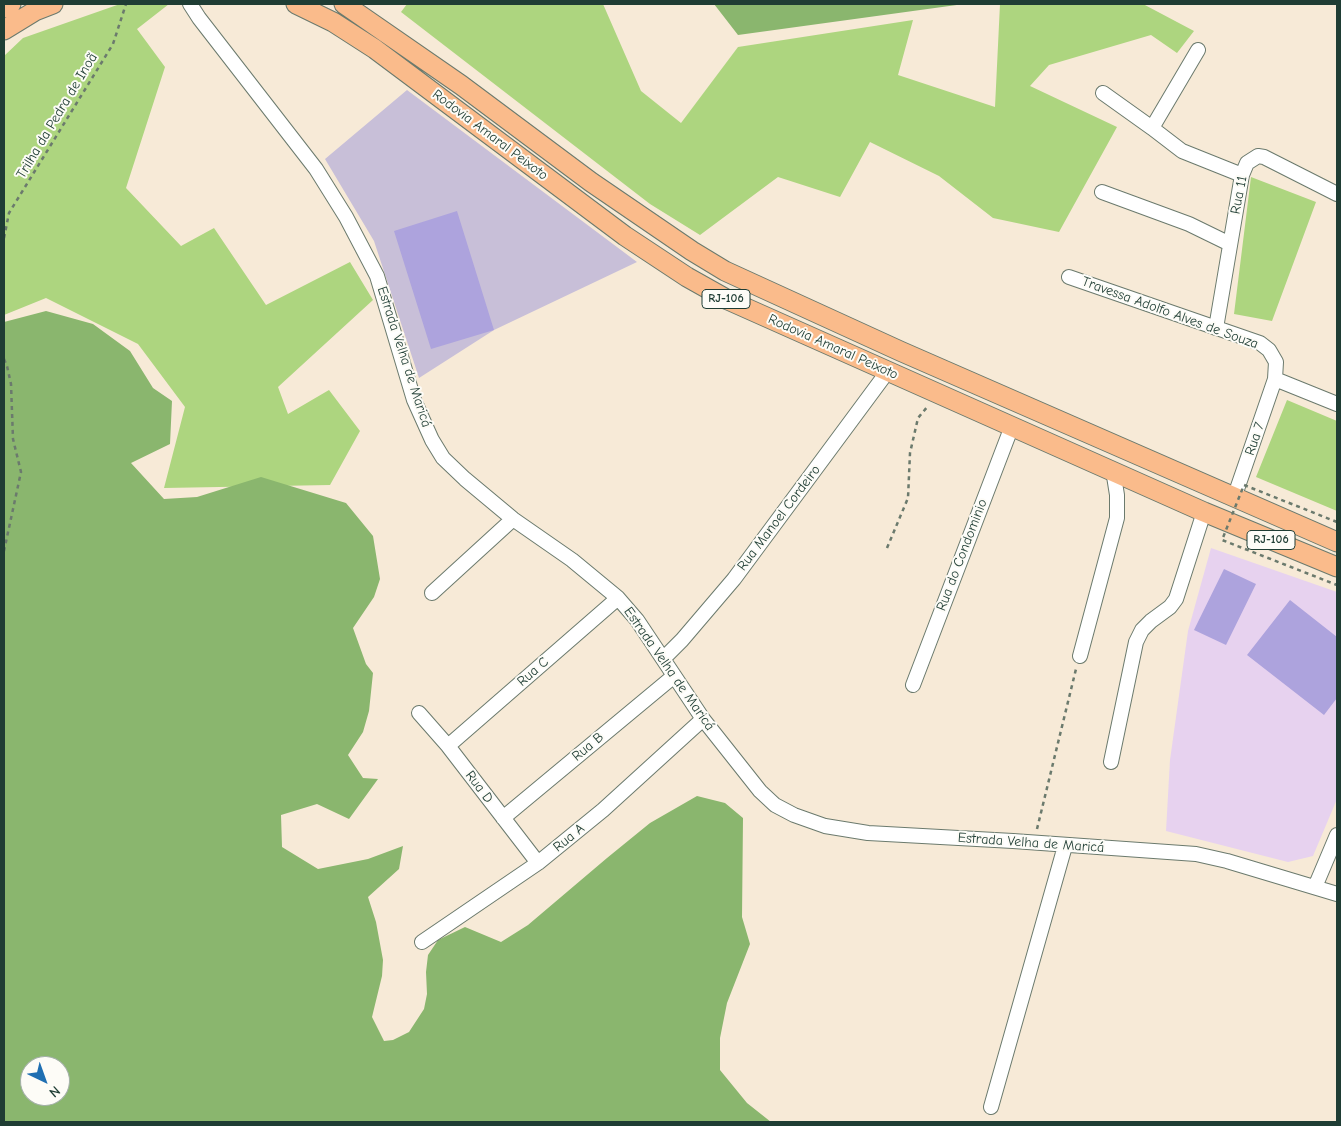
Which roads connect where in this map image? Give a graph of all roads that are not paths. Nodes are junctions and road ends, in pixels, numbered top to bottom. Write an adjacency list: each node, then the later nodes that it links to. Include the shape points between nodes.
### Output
1 (11, 4): 6 (highway)
2 (53, 4): 7 (highway)
3 (190, 4): 24 (street, Estrada Velha de Maricá, via 316,169 346,218 377,276 414,400 443,458)
4 (296, 4): 17 (highway, Rodovia Amaral Peixoto / RJ-106, via 334,22 375,50 625,236 687,277 728,300)
5 (344, 4): 22 (highway, Rodovia Amaral Peixoto / RJ-106, via 591,182 725,271)
6 (4, 8)
7 (4, 30)
8 (1198, 50): 10 (street)
9 (1103, 93): 10 (street)
10 (1152, 128): 11 (street, via 1182,151)
11 (1242, 175): 12 (street, Rua 11, via 1247,162 1258,156 1264,157); 14 (street, Rua 11)
12 (1336, 191)
13 (1102, 192): 14 (street, via 1168,215)
14 (1230, 244): 16 (street, Rua 11)
15 (1069, 277): 16 (street, Travessa Adolfo Alves de Souza)
16 (1216, 328): 18 (street, Travessa Adolfo Alves de Souza, via 1260,343 1270,350 1276,362)
17 (888, 371): 20 (highway, Rodovia Amaral Peixoto / RJ-106); 30 (street, Rua Manoel Cordeiro, via 734,579)
18 (1275, 379): 19 (street); 22 (street, Rua 7)
19 (1337, 404)
20 (1012, 426): 21 (highway, Rodovia Amaral Peixoto / RJ-106); 32 (street, Rua do Condominio)
21 (1114, 470): 23 (highway, Rodovia Amaral Peixoto / RJ-106); 29 (street, via 1117,518)
22 (1234, 498): 25 (highway, Rodovia Amaral Peixoto / RJ-106)
23 (1204, 512): 26 (highway, Rodovia Amaral Peixoto / RJ-106); 36 (street, via 1176,599 1142,630 1136,642)
24 (513, 519): 27 (street); 28 (street, Estrada Velha de Maricá, via 572,560)
25 (1337, 542)
26 (1337, 567)
27 (432, 594)
28 (618, 598): 30 (street, Estrada Velha de Maricá); 35 (street, Rua C)
29 (1080, 656)
30 (663, 659): 31 (street, Estrada Velha de Maricá)
31 (674, 676): 34 (street, Estrada Velha de Maricá); 37 (street, Rua B)
32 (913, 685)
33 (419, 713): 35 (street, Rua D)
34 (703, 719): 39 (street, Estrada Velha de Maricá, via 760,792 775,805 825,826 868,833); 40 (street, Rua A, via 603,810)
35 (448, 746): 37 (street, Rua D)
36 (1111, 762)
37 (503, 818): 40 (street, Rua D)
38 (1337, 835): 41 (street)
39 (1065, 846): 41 (street, Estrada Velha de Maricá, via 1196,854); 44 (street)
40 (538, 863): 43 (street, Rua A)
41 (1316, 887): 42 (street, Estrada Velha de Maricá)
42 (1337, 894)
43 (422, 942)
44 (991, 1108)

